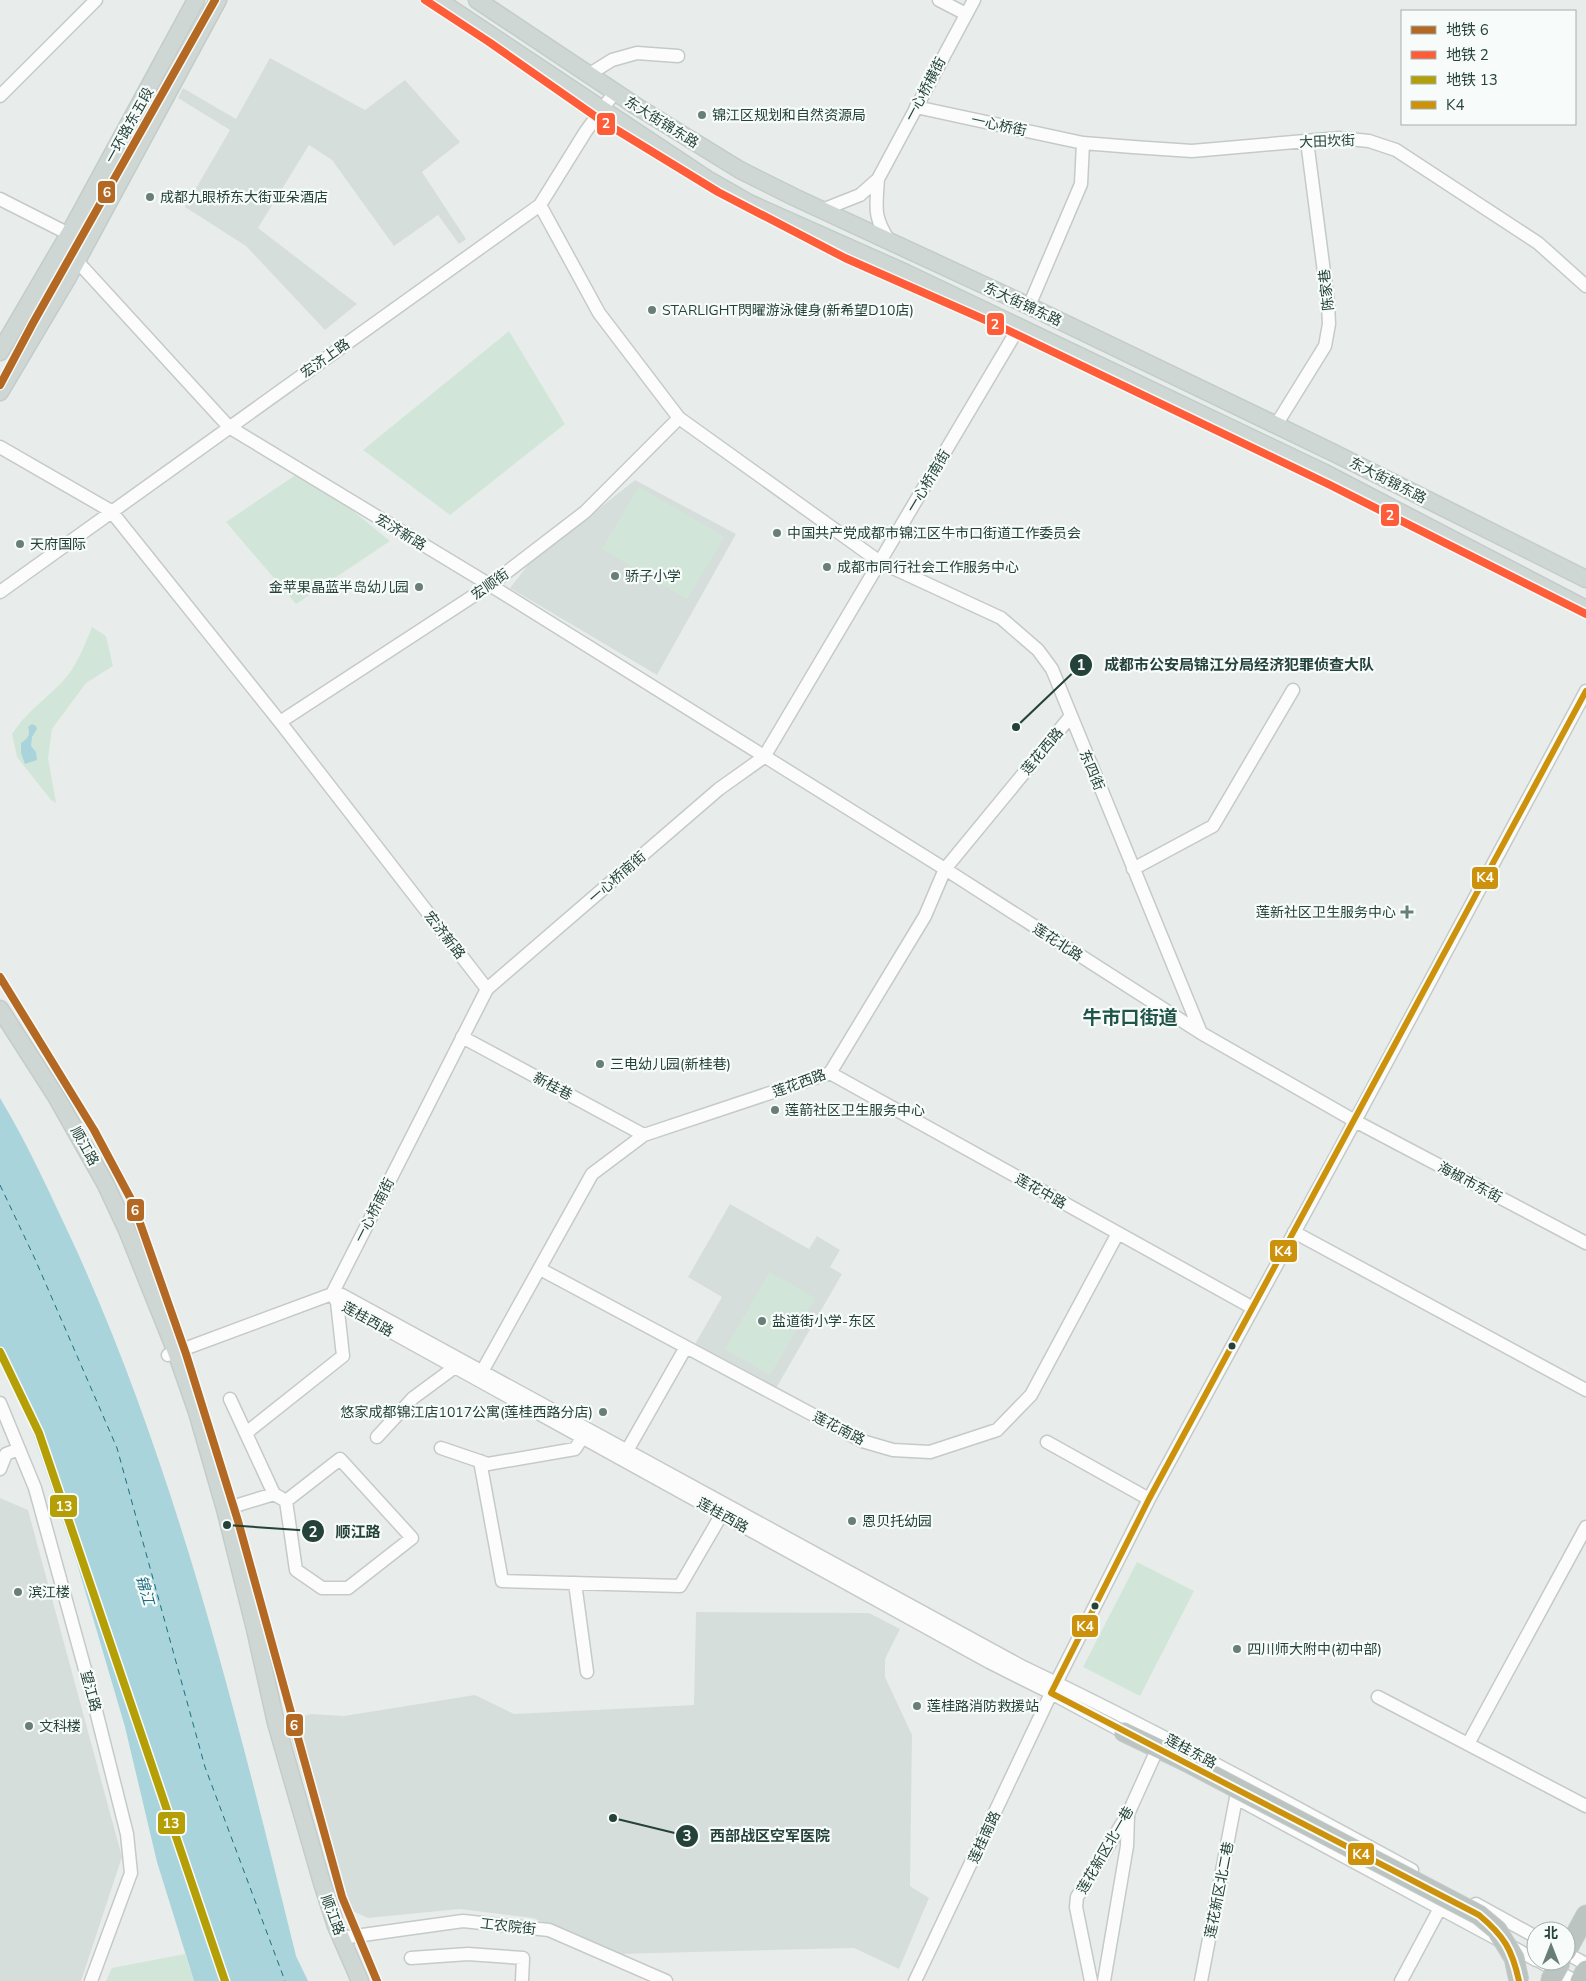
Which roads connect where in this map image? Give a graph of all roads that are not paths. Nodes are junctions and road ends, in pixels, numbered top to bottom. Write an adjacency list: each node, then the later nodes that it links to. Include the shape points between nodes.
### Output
1 (96, 0): 12 (street)
2 (196, 0): 23 (main road, 一环路东五段)
3 (218, 0): 25 (main road, 一环路东五段)
4 (438, 0): 14 (main road, 东大街锦东路)
5 (477, 0): 10 (main road, 东大街锦东路)
6 (939, 0): 8 (street)
7 (974, 0): 8 (street, 一心桥横街)
8 (966, 14): 13 (street, 一心桥横街)
9 (678, 56): 10 (street, via 637,52 612,60)
10 (588, 75): 11 (main road, 东大街锦东路)
11 (615, 92): 14 (street, 宏济上路); 19 (main road, 东大街锦东路, via 740,170)
12 (0, 96)
13 (916, 107): 16 (street, 一心桥街); 17 (street, 一心桥横街)
14 (601, 110): 20 (street, 宏济上路); 22 (main road, 东大街锦东路, via 707,179)
15 (1307, 141): 16 (street, 大田坎街, via 1192,151); 27 (street, 大田坎街, via 1339,138 1369,141 1396,150 1538,243); 33 (street, 陈家巷, via 1329,324 1325,346)
16 (1083, 143): 28 (street, via 1080,184)
17 (878, 179): 21 (street, 一心桥横街, via 860,194); 24 (street, 一心桥横街, via 875,211 880,228)
18 (0, 199): 23 (street)
19 (802, 201): 21 (main road, 东大街锦东路); 22 (main road)
20 (540, 205): 32 (street, 东四街, via 599,313); 34 (street, 宏济上路)
21 (822, 210): 24 (main road, 东大街锦东路)
22 (793, 223): 26 (main road, 东大街锦东路)
23 (69, 234): 30 (main road, 一环路东五段)
24 (890, 242): 26 (main road); 28 (main road, 东大街锦东路)
25 (77, 261): 31 (main road, 一环路东五段); 34 (street, 宏济新路)
26 (882, 262): 29 (main road, 东大街锦东路)
27 (1586, 286)
28 (1029, 306): 33 (main road, 东大街锦东路)
29 (1019, 327): 37 (street, 一心桥南街); 41 (main road, 东大街锦东路, via 1323,472)
30 (0, 352)
31 (0, 392)
32 (679, 418): 37 (street, 东四街); 39 (street, 宏顺街, via 585,512)
33 (1276, 425): 38 (main road, 东大街锦东路)
34 (229, 426): 36 (street, 宏济上路); 39 (street, 宏济新路)
35 (0, 447): 36 (street, 宏济新路)
36 (111, 511): 40 (street, 宏济上路); 45 (street, 宏济新路)
37 (880, 562): 44 (street, 东四街, via 1001,618 1019,632 1052,669); 46 (street, 一心桥南街)
38 (1586, 579)
39 (490, 585): 45 (street, 宏顺街); 46 (street, 宏济新路)
40 (0, 592)
41 (1586, 609)
42 (1293, 690): 48 (street, via 1213,826)
43 (1586, 691): 55 (street, 莲桂南路)
44 (1070, 717): 47 (street, 莲花西路); 48 (street, 东四街)
45 (280, 722): 49 (street, 宏济新路)
46 (764, 757): 47 (street, 莲花北路); 49 (street, 一心桥南街, via 719,789)
47 (944, 869): 52 (street, 莲花北路); 54 (street, 莲花西路, via 925,916)
48 (1133, 869): 52 (street, 东四街)
49 (487, 989): 53 (street, 一心桥南街)
50 (0, 1009): 64 (main road, 顺江路, via 57,1098 105,1183 127,1230)
51 (0, 1026): 64 (main road, 顺江路, via 49,1102 96,1187)
52 (1201, 1033): 55 (street, 莲花北路)
53 (462, 1038): 56 (street, 新桂巷); 61 (street, 一心桥南街)
54 (830, 1073): 56 (street, 莲花西路); 58 (street, 莲花中路)
55 (1355, 1121): 57 (street, 莲桂南路); 59 (street, 海椒市东街)
56 (644, 1135): 60 (street, 莲花西路, via 592,1174)
57 (1294, 1232): 62 (street, 莲桂南路); 67 (street)
58 (1118, 1233): 62 (street, 莲花中路); 63 (street, 莲花南路, via 1031,1395 997,1430 930,1452 893,1450 862,1442)
59 (1586, 1244)
60 (540, 1269): 63 (street, 莲花南路); 66 (street, 莲花西路)
61 (334, 1298): 64 (street); 65 (street, 莲桂西路); 66 (street, 莲桂西路, via 342,1295); 70 (street, via 343,1356)
62 (1253, 1308): 80 (street, 莲桂南路)
63 (686, 1347): 76 (street)
64 (172, 1354): 82 (main road, 顺江路, via 197,1412); 105 (main road, 顺江路, via 245,1625 267,1725 327,1929)
65 (455, 1367): 66 (street, 莲桂西路); 71 (street, via 413,1398)
66 (480, 1375): 72 (street, 莲桂西路); 76 (street, 莲桂西路)
67 (1586, 1390)
68 (230, 1400): 70 (street)
69 (0, 1403): 75 (street, 望江路)
70 (246, 1433): 79 (street)
71 (377, 1437)
72 (582, 1438): 76 (street, 莲桂西路); 77 (street, via 574,1449 488,1464)
73 (1047, 1442): 80 (street)
74 (441, 1448): 77 (street)
75 (20, 1449): 78 (street, via 6,1454); 104 (street, 望江路, via 35,1488 127,1834 131,1873)
76 (624, 1455): 83 (street, 莲桂西路)
77 (480, 1461): 85 (street, via 502,1581)
78 (0, 1469)
79 (274, 1494): 81 (street); 82 (street)
80 (1149, 1499): 87 (street, 莲桂南路)
81 (286, 1501): 81 (street, via 340,1459 412,1538 348,1588 322,1588 296,1570)
82 (225, 1509): 99 (main road, 顺江路, via 276,1723)
83 (724, 1510): 85 (street, via 680,1586); 87 (street, 莲桂西路, via 1023,1667)
84 (1586, 1527): 90 (street)
85 (576, 1583): 86 (street)
86 (586, 1672)
87 (1054, 1688): 89 (street, 莲桂东路); 98 (street, 莲桂东路, via 1083,1695); 109 (street, 莲桂南路)
88 (1378, 1697): 90 (street)
89 (1124, 1732): 91 (street, 莲桂东路); 114 (highway, bridge, via 1479,1915 1502,1937 1514,1958)
90 (1468, 1744): 93 (street)
91 (1156, 1752): 92 (street, 莲桂东路); 94 (street, 莲花新区北一巷)
92 (1236, 1798): 95 (street, 莲桂东路); 112 (street, 莲花新区北二巷)
93 (1586, 1806)
94 (1128, 1814): 110 (street, 莲花新区北一巷, via 1077,1897 1076,1907); 111 (street, via 1127,1846)
95 (1440, 1908): 100 (street, 莲桂东路); 113 (street)
96 (1586, 1915): 101 (highway)
97 (1586, 1929): 103 (main road)
98 (1526, 1932)
99 (341, 1938): 106 (main road, 顺江路); 108 (street, 工农院街, via 463,1921 550,1930)
100 (1526, 1954)
101 (1576, 1954)
102 (411, 1958): 107 (street, via 468,1954 523,1958)
103 (1576, 1958)
104 (90, 1981)
105 (350, 1981)
106 (360, 1981)
107 (522, 1981)
108 (666, 1981)
109 (915, 1981)
110 (1091, 1981)
111 (1104, 1981)
112 (1201, 1981)
113 (1401, 1981)
114 (1519, 1981)

